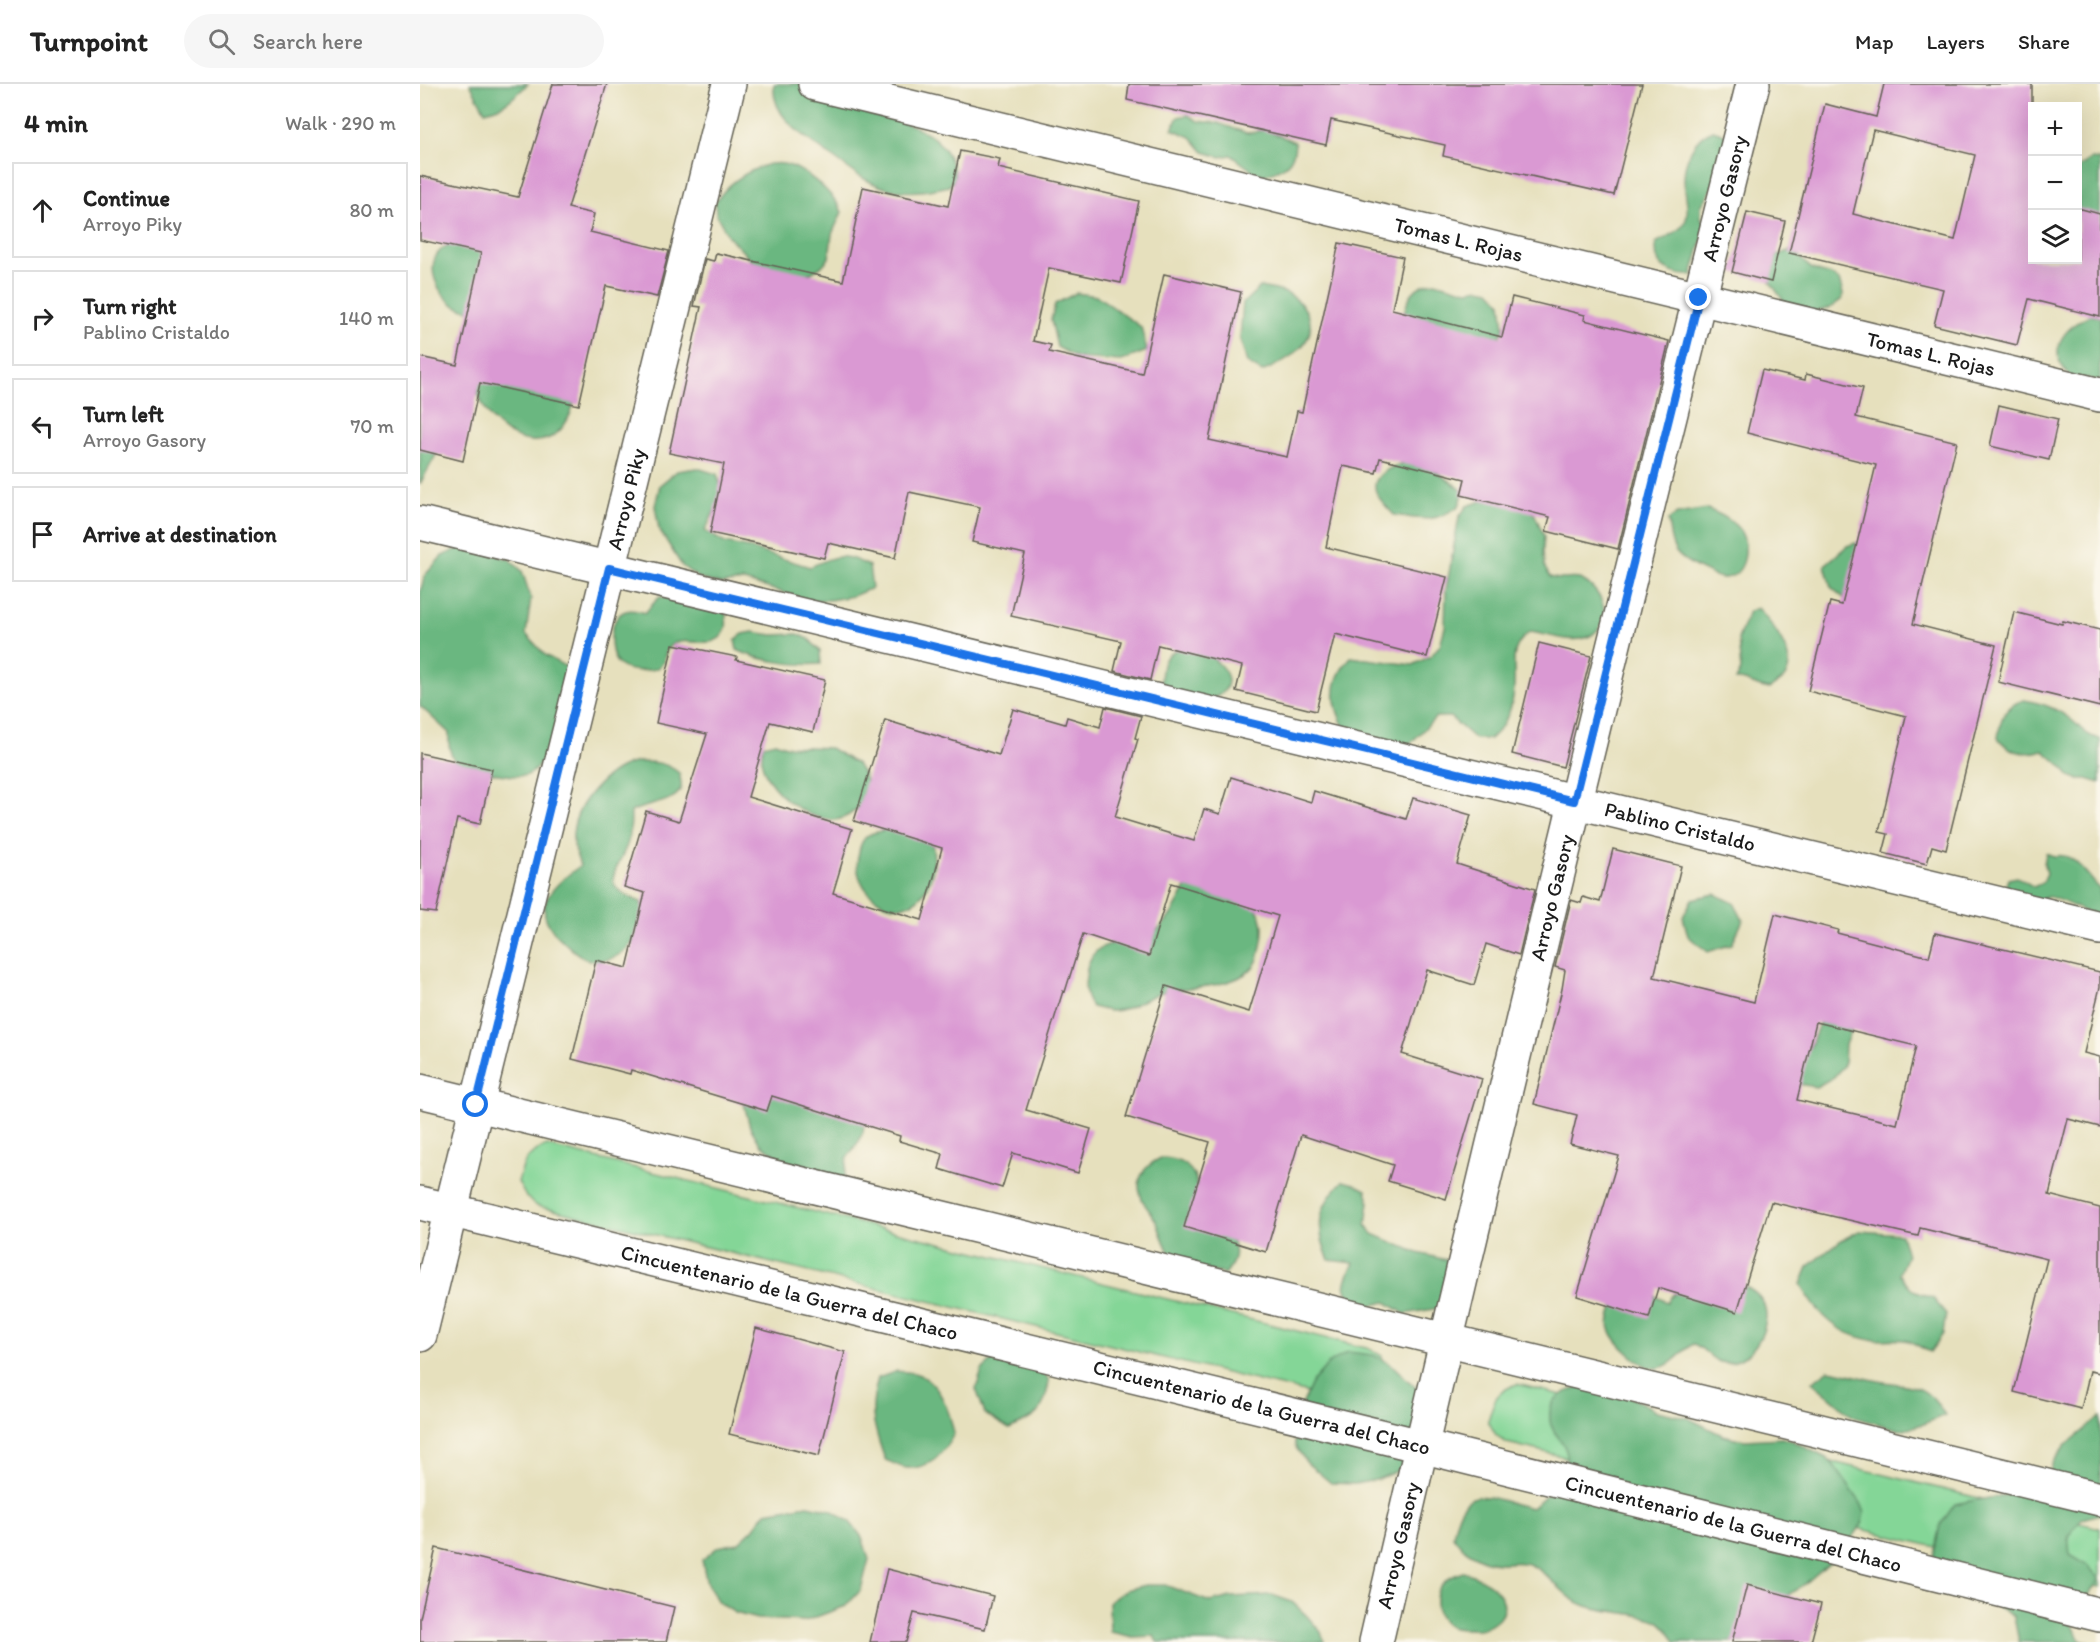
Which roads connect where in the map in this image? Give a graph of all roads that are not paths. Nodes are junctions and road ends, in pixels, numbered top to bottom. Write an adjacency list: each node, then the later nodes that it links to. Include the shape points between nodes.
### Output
1 (729, 84): 7 (street, Arroyo Piky)
2 (815, 84): 4 (street, Tomas L. Rojas)
3 (1753, 84): 4 (street, Arroyo Gasory)
4 (1699, 298): 5 (street, Tomas L. Rojas); 8 (street, Arroyo Gasory)
5 (2100, 395)
6 (420, 523): 7 (street, Pablino Cristaldo)
7 (609, 568): 8 (street, Pablino Cristaldo); 11 (street, Arroyo Piky)
8 (1574, 801): 9 (street, Pablino Cristaldo); 14 (street, Arroyo Gasory)
9 (2100, 928)
10 (420, 1091): 11 (street)
11 (476, 1105): 12 (street, Arroyo Piky); 14 (street)
12 (435, 1207): 13 (street, Arroyo Piky); 15 (street, Cincuentenario de la Guerra del Chaco)
13 (420, 1335)
14 (1445, 1340): 15 (street, Arroyo Gasory); 16 (street)
15 (1421, 1446): 17 (street, Cincuentenario de la Guerra del Chaco); 18 (street, Arroyo Gasory)
16 (2100, 1499)
17 (2100, 1615)
18 (1376, 1642)

